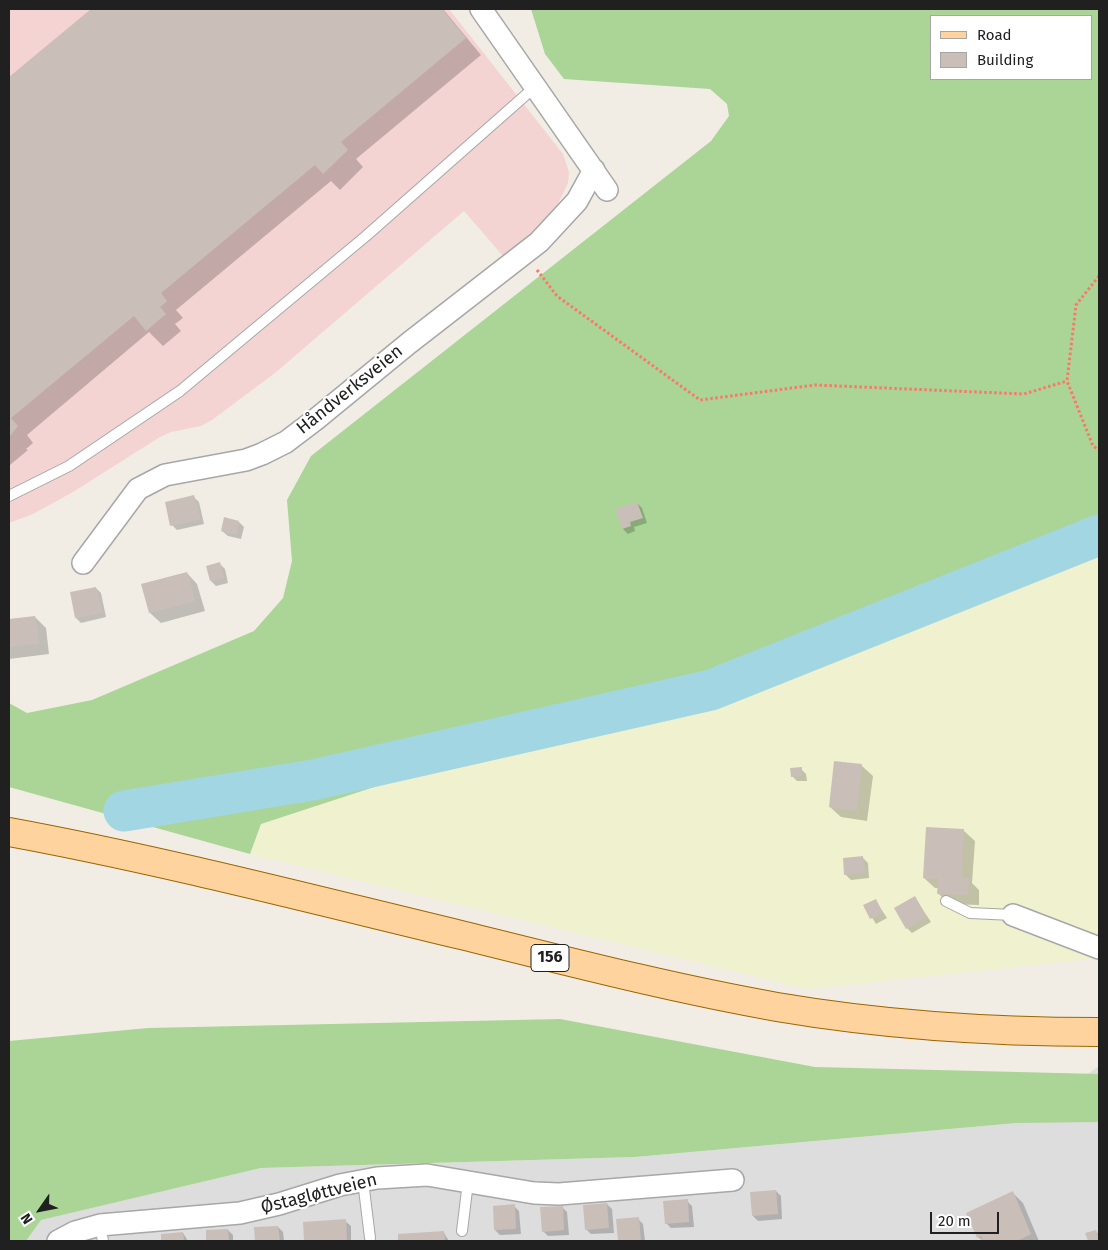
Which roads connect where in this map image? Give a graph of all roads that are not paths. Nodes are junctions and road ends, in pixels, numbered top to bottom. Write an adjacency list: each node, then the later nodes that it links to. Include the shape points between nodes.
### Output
1 (481, 9): 2 (street)
2 (536, 86): 3 (street); 5 (lane, via 366,236 180,391 69,466)
3 (594, 170): 4 (street); 6 (street, Håndverksveien, via 577,201 524,254 286,442 246,460 166,475 138,490)
4 (607, 190)
5 (9, 496)
6 (84, 563)
7 (9, 832): 11 (main road, 156, via 158,862 627,977 779,1007 899,1023 1017,1031)
8 (946, 901): 9 (lane, via 970,912)
9 (1013, 915): 10 (street)
10 (1099, 948)
11 (1099, 1032)
12 (733, 1180): 14 (street, Østagløttveien, via 559,1194)
13 (362, 1181): 14 (street, Østagløttveien, via 426,1175); 16 (street, Østagløttveien, via 240,1214); 17 (lane)
14 (468, 1182): 15 (lane)
15 (462, 1231)
16 (102, 1233): 18 (street, Østagløttveien, via 76,1232)
17 (370, 1238)
18 (58, 1241)

